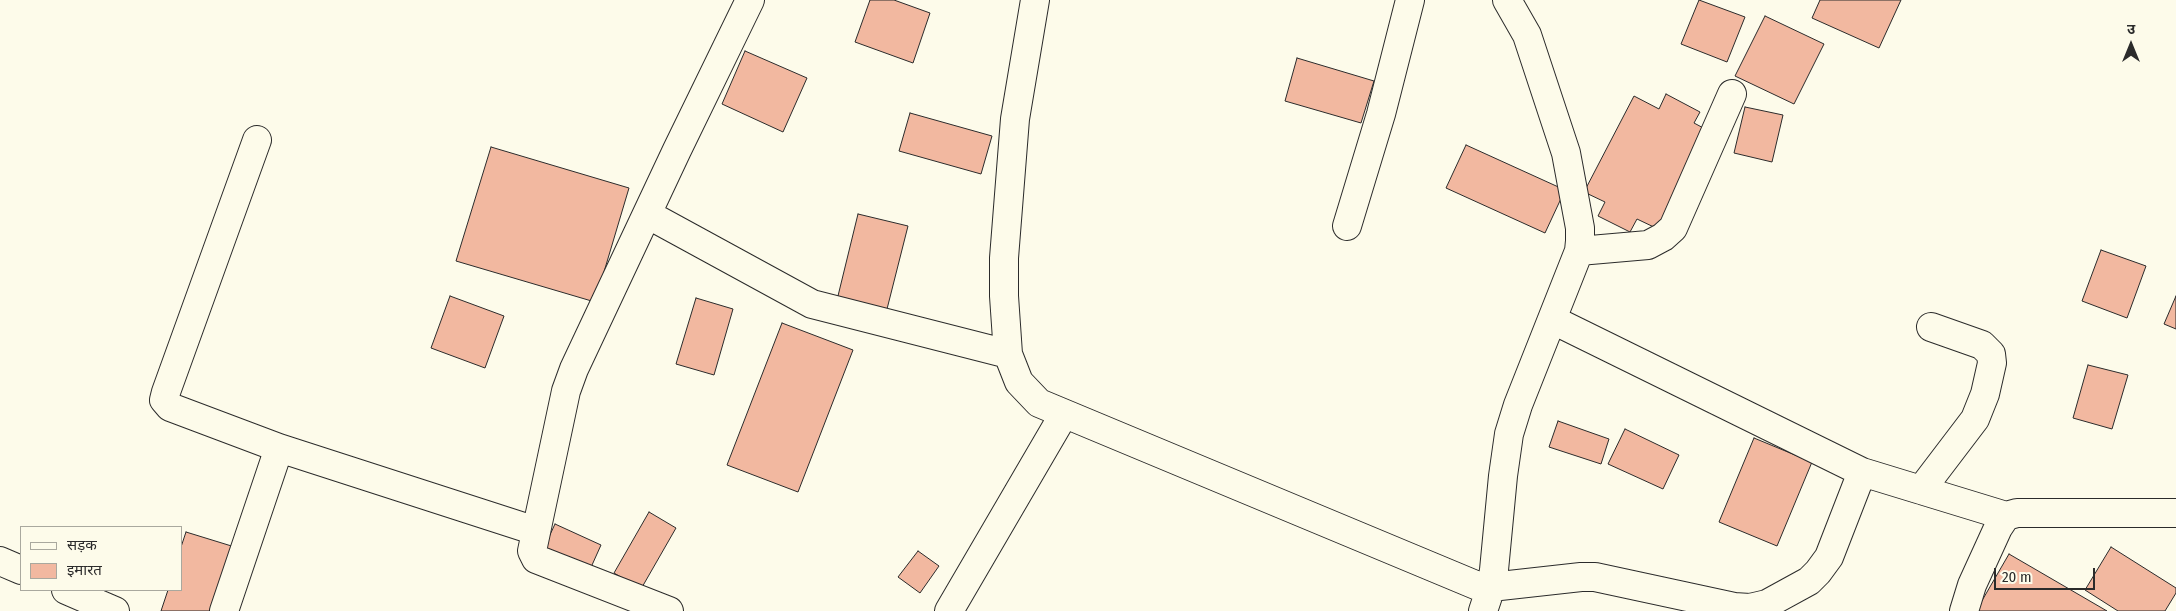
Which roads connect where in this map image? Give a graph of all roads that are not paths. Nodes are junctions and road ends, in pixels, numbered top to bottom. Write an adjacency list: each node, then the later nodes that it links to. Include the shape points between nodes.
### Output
1 (750, 0): 7 (street)
2 (1035, 0): 12 (street, via 1015,119 1004,296)
3 (1410, 0): 8 (street, via 1381,114)
4 (1508, 0): 9 (street, via 1527,35 1566,153 1580,228)
5 (1732, 94): 9 (street, via 1673,228 1648,245)
6 (257, 140): 14 (street, via 164,400 170,407)
7 (647, 214): 12 (street, via 812,304); 19 (street, via 566,391)
8 (1347, 226)
9 (1579, 251): 10 (street)
10 (1553, 320): 15 (street); 23 (street, via 1509,434)
11 (1931, 326): 16 (street, via 1982,344 1991,354 1992,363 1985,394 1974,419)
12 (1008, 354): 13 (street, via 1027,393 1038,403)
13 (1064, 414): 23 (street, via 1470,584); 27 (street)
14 (279, 448): 19 (street); 25 (street)
15 (1862, 472): 16 (street); 23 (street, via 1829,557 1809,581 1767,604 1734,607 1581,577)
16 (1922, 490): 18 (street)
17 (2176, 513): 18 (street, via 2017,513)
18 (2006, 516): 28 (street, via 1972,585)
19 (536, 532): 26 (street, via 532,551 536,559)
20 (0, 561): 21 (street)
21 (20, 570)
22 (68, 591): 24 (street)
23 (1487, 599)
24 (115, 611)
25 (224, 611)
26 (669, 611)
27 (949, 611)
28 (1964, 611)

